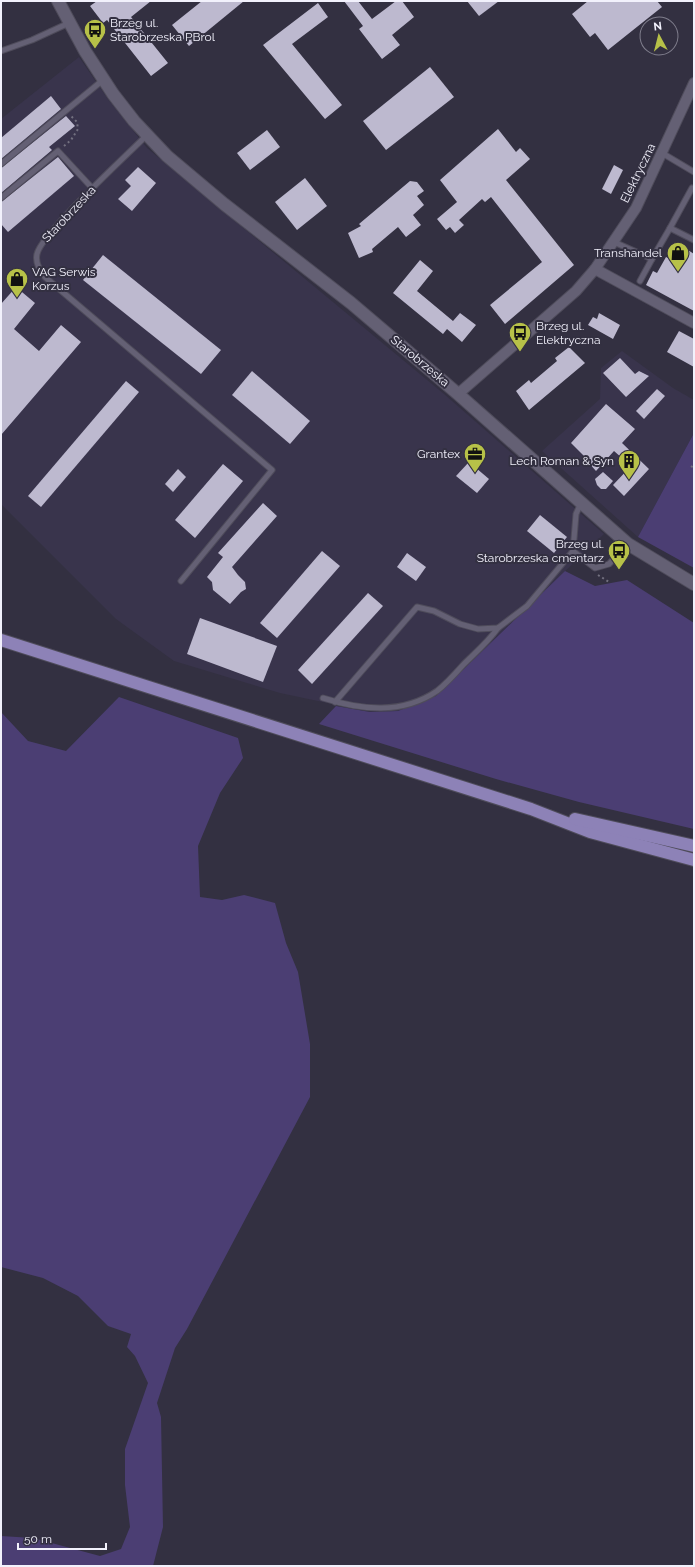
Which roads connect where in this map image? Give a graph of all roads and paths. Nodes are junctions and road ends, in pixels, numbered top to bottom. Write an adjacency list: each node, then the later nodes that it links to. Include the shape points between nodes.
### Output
1 (58, 1): 2 (street, Starobrzeska)
2 (69, 23): 3 (lane); 4 (street, Starobrzeska)
3 (1, 51)
4 (103, 80): 6 (lane); 7 (street, Starobrzeska)
5 (694, 83): 9 (street, Elektryczna)
6 (66, 111): 8 (path, via 77,122 78,129 71,140); 10 (lane)
7 (147, 135): 13 (lane, Starobrzeska); 22 (street, Starobrzeska, via 188,174 351,303)
8 (58, 150): 13 (lane); 14 (lane)
9 (662, 153): 11 (lane); 17 (street, Elektryczna, via 636,208)
10 (1, 164)
11 (694, 172)
12 (692, 188): 15 (lane)
13 (93, 189): 28 (lane, Starobrzeska, via 40,246 36,256 40,271 272,470)
14 (1, 198)
15 (670, 228): 16 (lane); 18 (lane)
16 (694, 240)
17 (614, 242): 18 (lane); 19 (street, Elektryczna)
18 (652, 259): 20 (lane)
19 (595, 270): 21 (street); 22 (street, Elektryczna, via 576,291)
20 (640, 281)
21 (694, 323)
22 (458, 394): 25 (street, Starobrzeska)
23 (691, 466): 24 (path)
24 (694, 468)
25 (581, 503): 26 (street, Starobrzeska); 27 (lane, via 576,514)
26 (628, 544): 27 (lane, via 609,564 595,568); 29 (street, Starobrzeska)
27 (573, 551): 30 (lane, via 527,606)
28 (181, 581)
29 (694, 584)
30 (498, 628): 33 (lane, via 438,690 423,699 404,706 382,708 360,708); 33 (lane, via 478,628 460,624 434,611 417,607)
31 (1, 640): 34 (main road)
32 (323, 698): 33 (lane)
33 (335, 702)
34 (531, 809): 35 (main road); 36 (main road, via 590,832)
35 (694, 846)
36 (694, 860)

